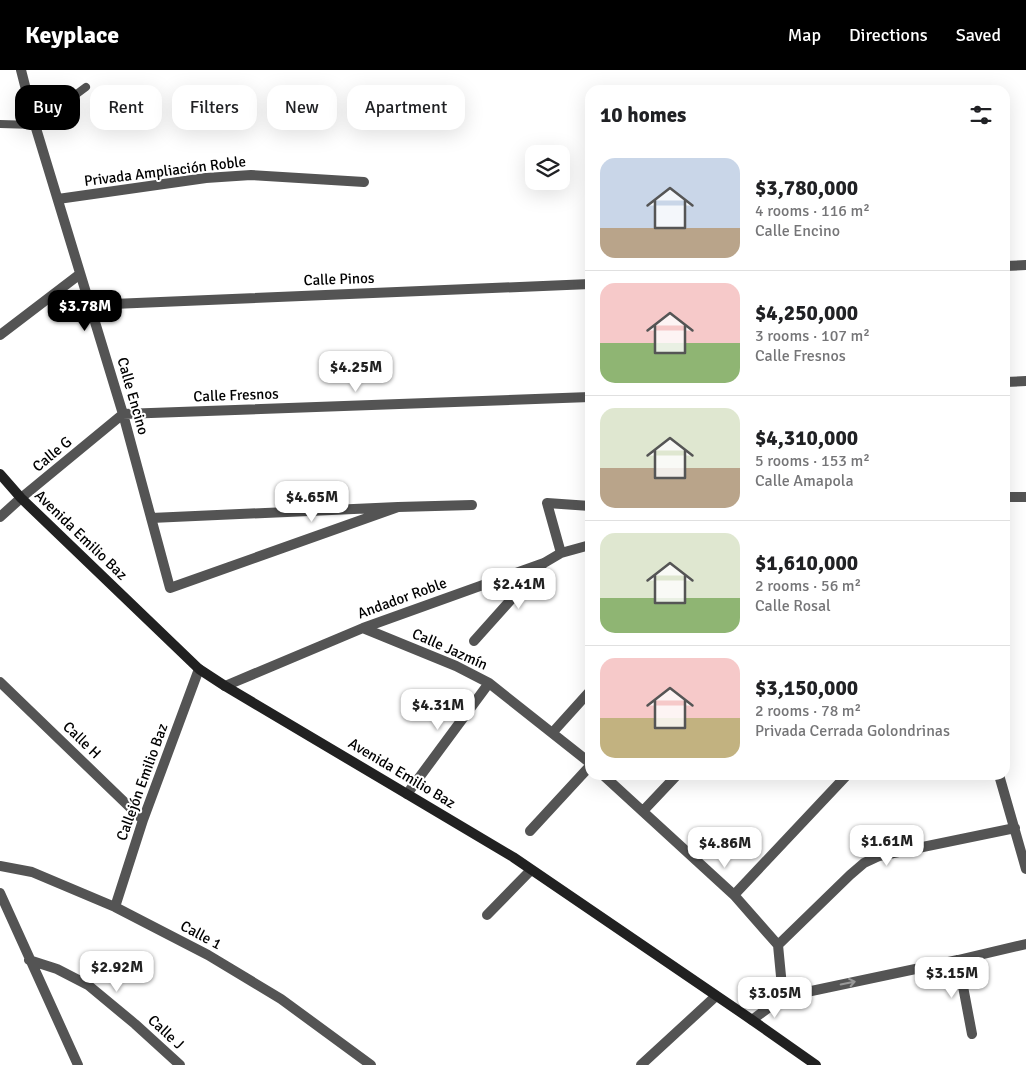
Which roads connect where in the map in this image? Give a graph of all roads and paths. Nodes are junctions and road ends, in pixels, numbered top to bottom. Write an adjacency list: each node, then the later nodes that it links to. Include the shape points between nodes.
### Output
1 (21, 70): 2 (street, Calle Encino)
2 (25, 85)
3 (86, 87): 4 (lane)
4 (80, 91)
5 (0, 124): 6 (lane)
6 (15, 124)
7 (37, 130): 9 (street, Calle Encino)
8 (364, 182): 9 (street, Privada Ampliación Roble, via 251,175 206,178)
9 (58, 199): 12 (street, Calle Encino)
10 (1026, 265): 11 (street)
11 (1010, 266)
12 (80, 274): 14 (street, Calle Encino); 15 (street)
13 (585, 284): 14 (street, Calle Pinos)
14 (89, 305): 20 (street, Calle Encino)
15 (5, 326): 16 (street)
16 (0, 335)
17 (1026, 381): 18 (street)
18 (1010, 382)
19 (585, 397): 20 (street, Calle Fresnos)
20 (123, 414): 24 (street, Calle G); 29 (street, Calle Encino)
21 (0, 474): 24 (street, Avenida Emilio Baz)
22 (1026, 496): 23 (street)
23 (1010, 497)
24 (21, 498): 28 (street, Calle G); 35 (street, Avenida Emilio Baz)
25 (472, 505): 26 (street)
26 (398, 506): 29 (street); 29 (street, Calle Encino, via 170,588)
27 (585, 506): 31 (street, via 547,503)
28 (0, 517)
29 (151, 518)
30 (585, 546): 31 (street, Andador Roble)
31 (561, 553): 32 (street, Andador Roble)
32 (544, 563): 33 (street, Andador Roble); 34 (street)
33 (363, 628): 37 (street, Calle Jazmín); 38 (street, Andador Roble)
34 (474, 641)
35 (199, 668): 38 (street, Avenida Emilio Baz); 49 (street, Callejón Emilio Baz)
36 (0, 682): 49 (street, Calle H)
37 (489, 683): 40 (street, Calle Jazmín); 47 (street)
38 (226, 686): 47 (street, Avenida Emilio Baz)
39 (585, 697): 40 (street)
40 (553, 732): 41 (street, Calle Jazmín)
41 (585, 761)
42 (585, 770): 51 (street)
43 (609, 780): 48 (street)
44 (672, 780): 48 (street)
45 (842, 780): 56 (street)
46 (1001, 780): 50 (street)
47 (407, 794): 54 (street, Avenida Emilio Baz)
48 (643, 811): 56 (street)
49 (143, 820): 57 (street, Callejón Emilio Baz)
50 (1015, 828): 53 (street); 60 (street, via 879,856 850,875)
51 (530, 831)
52 (0, 866): 57 (street, Calle 1, via 32,872)
53 (1026, 869)
54 (531, 870): 58 (street); 63 (street, Avenida Emilio Baz)
55 (0, 893): 61 (street)
56 (734, 895): 60 (street)
57 (115, 907): 69 (street, Calle 1, via 208,955 273,994)
58 (487, 915)
59 (1026, 944): 62 (street)
60 (778, 945): 64 (street)
61 (30, 960): 67 (street); 68 (street, Calle J, via 88,985)
62 (958, 960): 64 (street, one-way to 62); 66 (street)
63 (716, 996): 65 (street, Avenida Emilio Baz); 70 (street)
64 (783, 997): 65 (street)
65 (752, 1020): 71 (street, Avenida Emilio Baz)
66 (972, 1034)
67 (78, 1065)
68 (180, 1065)
69 (371, 1065)
70 (641, 1065)
71 (816, 1065)

